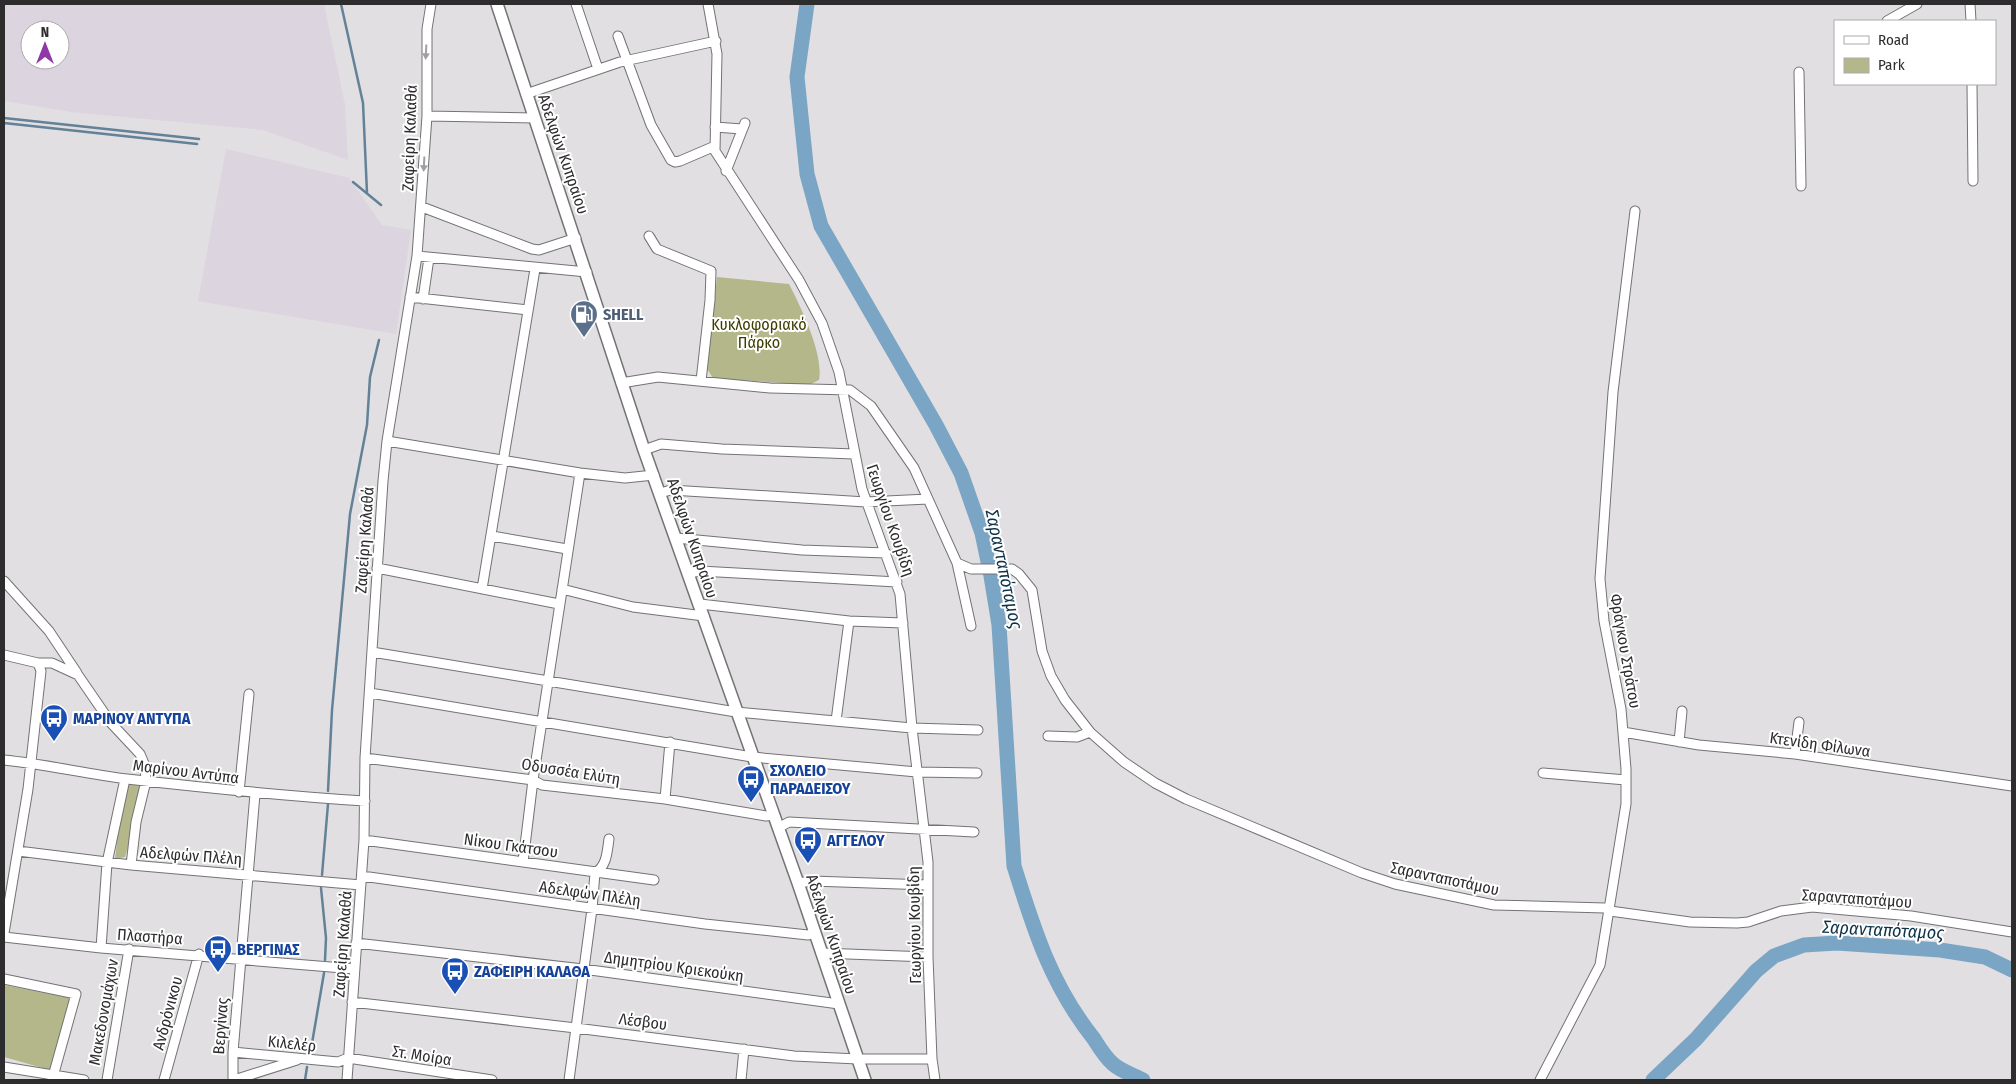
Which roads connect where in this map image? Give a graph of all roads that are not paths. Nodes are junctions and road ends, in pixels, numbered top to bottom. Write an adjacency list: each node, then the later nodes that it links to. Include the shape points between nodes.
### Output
1 (431, 4): 16 (street, Ζαφείρη Καλαθά, one-way to 16, via 426,60)
2 (497, 4): 15 (main road, Αδελφών Κυπραίου)
3 (576, 4): 12 (street)
4 (708, 4): 10 (street, Γεωργίου Κουβίδη)
5 (1917, 4): 7 (street)
6 (1970, 4): 8 (street)
7 (1889, 20)
8 (1971, 20)
9 (618, 36): 11 (street)
10 (716, 41): 11 (street); 18 (street, Γεωργίου Κουβίδη)
11 (628, 60): 12 (street); 19 (street, via 651,125 674,162)
12 (598, 69): 15 (street)
13 (1799, 72): 22 (street)
14 (1972, 85): 21 (street)
15 (526, 94): 17 (main road, Αδελφών Κυπραίου)
16 (427, 116): 17 (street); 23 (street, Ζαφείρη Καλαθά, one-way to 23)
17 (534, 118): 26 (main road, Αδελφών Κυπραίου)
18 (715, 128): 19 (street, Γεωργίου Κουβίδη); 20 (street, via 744,126)
19 (715, 146): 20 (street, Γεωργίου Κουβίδη)
20 (726, 171): 36 (street, Γεωργίου Κουβίδη, via 799,280 822,323)
21 (1973, 181)
22 (1800, 186)
23 (422, 207): 26 (street, via 532,249 539,250); 27 (street, Ζαφείρη Καλαθά)
24 (1635, 211): 78 (street, Φράγκου Στράτου, via 1614,375 1600,571 1600,595)
25 (649, 236): 34 (street, via 657,249 710,271)
26 (576, 238): 30 (main road, Αδελφών Κυπραίου)
27 (417, 256): 28 (street); 31 (street, Ζαφείρη Καλαθά)
28 (429, 258): 29 (street); 32 (street)
29 (534, 269): 30 (street); 33 (street)
30 (587, 272): 35 (main road, Αδελφών Κυπραίου)
31 (410, 297): 32 (street); 37 (street, Ζαφείρη Καλαθά)
32 (423, 299): 33 (street)
33 (528, 310): 40 (street)
34 (701, 381): 35 (street, via 658,377); 36 (street, via 770,388)
35 (621, 383): 38 (main road, Αδελφών Κυπραίου)
36 (842, 389): 39 (street, Γεωργίου Κουβίδη); 44 (street, via 850,390 865,400 890,430 914,468)
37 (387, 441): 40 (street); 51 (street, Ζαφείρη Καλαθά)
38 (644, 450): 39 (street, via 661,444); 42 (main road, Αδελφών Κυπραίου)
39 (854, 454): 45 (street, Γεωργίου Κουβίδη)
40 (503, 460): 41 (street); 46 (street)
41 (580, 474): 42 (street, via 625,478); 48 (street)
42 (654, 475): 43 (main road, Αδελφών Κυπραίου)
43 (660, 493): 45 (street, via 671,490); 47 (main road, Αδελφών Κυπραίου)
44 (928, 499): 45 (street); 50 (street)
45 (866, 502): 49 (street, Γεωργίου Κουβίδη)
46 (492, 536): 48 (street); 55 (street)
47 (676, 538): 49 (street, via 802,550); 52 (main road, Αδελφών Κυπραίου)
48 (568, 549): 56 (street)
49 (886, 553): 54 (street, Γεωργίου Κουβίδη)
50 (956, 563): 62 (street); 77 (street, Σαρανταποτάμου, via 964,568 1012,569 1032,590 1038,633 1052,676 1065,700)
51 (377, 568): 55 (street); 63 (street, Ζαφείρη Καλαθά)
52 (689, 573): 54 (street); 58 (main road, Αδελφών Κυπραίου)
53 (4, 581): 66 (street, via 49,631)
54 (897, 582): 61 (street, Γεωργίου Κουβίδη)
55 (482, 589): 57 (street)
56 (562, 589): 57 (street); 59 (street, via 633,607)
57 (558, 604): 67 (street)
58 (700, 604): 59 (main road, Αδελφών Κυπραίου); 60 (street)
59 (704, 616): 71 (main road, Αδελφών Κυπραίου)
60 (849, 621): 61 (street); 73 (street)
61 (903, 623): 75 (street, Γεωργίου Κουβίδη)
62 (971, 626)
63 (372, 652): 67 (street); 69 (street, Ζαφείρη Καλαθά)
64 (4, 655): 65 (street)
65 (38, 662): 66 (street, via 52,662); 86 (street, via 41,671)
66 (78, 675): 93 (street, via 111,723 140,754 147,771)
67 (547, 679): 71 (street); 72 (street)
68 (249, 694): 95 (street)
69 (370, 694): 72 (street); 84 (street, Ζαφείρη Καλαθά)
70 (1682, 711): 81 (street)
71 (736, 712): 73 (street); 83 (main road, Αδελφών Κυπραίου)
72 (542, 720): 80 (street); 91 (street)
73 (836, 721): 75 (street)
74 (1799, 722): 82 (street)
75 (912, 728): 76 (street); 87 (street, Γεωργίου Κουβίδη)
76 (978, 730)
77 (1090, 732): 79 (street, via 1078,738); 117 (street, Σαρανταποτάμου, via 1124,762 1186,799 1382,880 1488,904)
78 (1623, 732): 81 (street, Κτενίδη Φίλωνα); 92 (street, Φράγκου Στράτου)
79 (1048, 736)
80 (670, 742): 83 (street); 97 (street)
81 (1679, 742): 82 (street, Κτενίδη Φίλωνα)
82 (1795, 754): 94 (street, Κτενίδη Φίλωνα)
83 (752, 757): 87 (street); 99 (main road, Αδελφών Κυπραίου)
84 (365, 758): 91 (street, Οδυσσέα Ελύτη); 98 (street, Ζαφείρη Καλαθά)
85 (4, 760): 86 (street, Μαρίνου Αντύπα)
86 (30, 762): 90 (street, Μαρίνου Αντύπα); 105 (street)
87 (917, 772): 88 (street); 101 (street, Γεωργίου Κουβίδη)
88 (977, 773)
89 (1542, 773): 92 (street)
90 (125, 779): 93 (street, Μαρίνου Αντύπα); 107 (street)
91 (533, 780): 97 (street, Οδυσσέα Ελύτη, via 542,785); 106 (street)
92 (1626, 780): 117 (street, Φράγκου Στράτου, via 1626,804)
93 (146, 781): 95 (street, Μαρίνου Αντύπα); 108 (street, via 136,822)
94 (2012, 786)
95 (239, 792): 96 (street, Μαρίνου Αντύπα)
96 (255, 794): 98 (street, Μαρίνου Αντύπα); 110 (street, Βεργίνας)
97 (664, 799): 99 (street, Οδυσσέα Ελύτη)
98 (365, 801): 104 (street, Ζαφείρη Καλαθά)
99 (773, 815): 100 (main road, Αδελφών Κυπραίου)
100 (778, 828): 101 (street, via 789,822); 113 (main road, Αδελφών Κυπραίου)
101 (924, 830): 102 (street); 114 (street, Γεωργίου Κουβίδη)
102 (974, 832)
103 (609, 839): 109 (street, via 606,859 601,869)
104 (364, 840): 106 (street, Νίκου Γκάτσου); 111 (street, Ζαφείρη Καλαθά)
105 (18, 851): 107 (street, Αδελφών Πλέλη); 115 (street)
106 (523, 862): 109 (street, Νίκου Γκάτσου)
107 (107, 863): 108 (street, Αδελφών Πλέλη); 123 (street)
108 (131, 865): 110 (street, Αδελφών Πλέλη)
109 (594, 873): 112 (street, Νίκου Γκάτσου); 116 (street)
110 (249, 874): 111 (street, Αδελφών Πλέλη); 128 (street, Βεργίνας)
111 (361, 880): 116 (street, Αδελφών Πλέλη, via 434,884); 122 (street, Ζαφείρη Καλαθά)
112 (654, 880)
113 (798, 883): 114 (street); 120 (main road, Αδελφών Κυπραίου)
114 (928, 885): 127 (street, Γεωργίου Κουβίδη)
115 (7, 900): 119 (street)
116 (592, 909): 120 (street, Αδελφών Πλέλη, via 704,924); 130 (street)
117 (1610, 911): 118 (street, Σαρανταποτάμου, via 1690,922 1729,923 1748,922 1781,910 1812,907 1911,916); 153 (street, Φράγκου Στράτου, via 1600,965)
118 (2012, 932)
119 (4, 933)
120 (814, 933): 125 (main road, Αδελφών Κυπραίου)
121 (4, 937): 123 (street, Πλαστήρα)
122 (356, 943): 129 (street, Ζαφείρη Καλαθά); 130 (street, Δημητρίου Κριεκούκη)
123 (101, 948): 124 (street, Πλαστήρα)
124 (129, 949): 126 (street, Πλαστήρα); 144 (street, Μακεδονομάχων)
125 (821, 953): 127 (street); 133 (main road, Αδελφών Κυπραίου)
126 (199, 954): 128 (street, Πλαστήρα); 145 (street, Ανδρόνικου)
127 (928, 957): 139 (street, Γεωργίου Κουβίδη)
128 (241, 958): 129 (street, Πλαστήρα); 136 (street, Βεργίνας)
129 (355, 969): 132 (street, Ζαφείρη Καλαθά)
130 (583, 969): 133 (street, Δημητρίου Κριεκούκη); 134 (street)
131 (4, 979): 142 (street, via 76,994)
132 (352, 1002): 134 (street, Λέσβου); 137 (street, Ζαφείρη Καλαθά)
133 (838, 1004): 140 (main road, Αδελφών Κυπραίου)
134 (576, 1028): 135 (street, Λέσβου); 149 (street)
135 (744, 1049): 140 (street, Λέσβου); 150 (street)
136 (233, 1052): 138 (street, Κιλελέρ); 146 (street, Βεργίνας)
137 (348, 1058): 138 (street, Κιλελέρ, via 338,1062); 147 (street, Ζαφείρη Καλαθά); 148 (street, Στ. Μοίρα)
138 (300, 1059): 146 (street)
139 (932, 1059): 140 (street, Λέσβου); 152 (street, Γεωργίου Κουβίδη)
140 (858, 1060): 151 (main road, Αδελφών Κυπραίου)
141 (4, 1067): 142 (street)
142 (52, 1078): 143 (street)
143 (84, 1080)
144 (106, 1080)
145 (164, 1080)
146 (234, 1080)
147 (347, 1080)
148 (492, 1080)
149 (569, 1080)
150 (741, 1080)
151 (866, 1080)
152 (935, 1080)
153 (1540, 1080)

